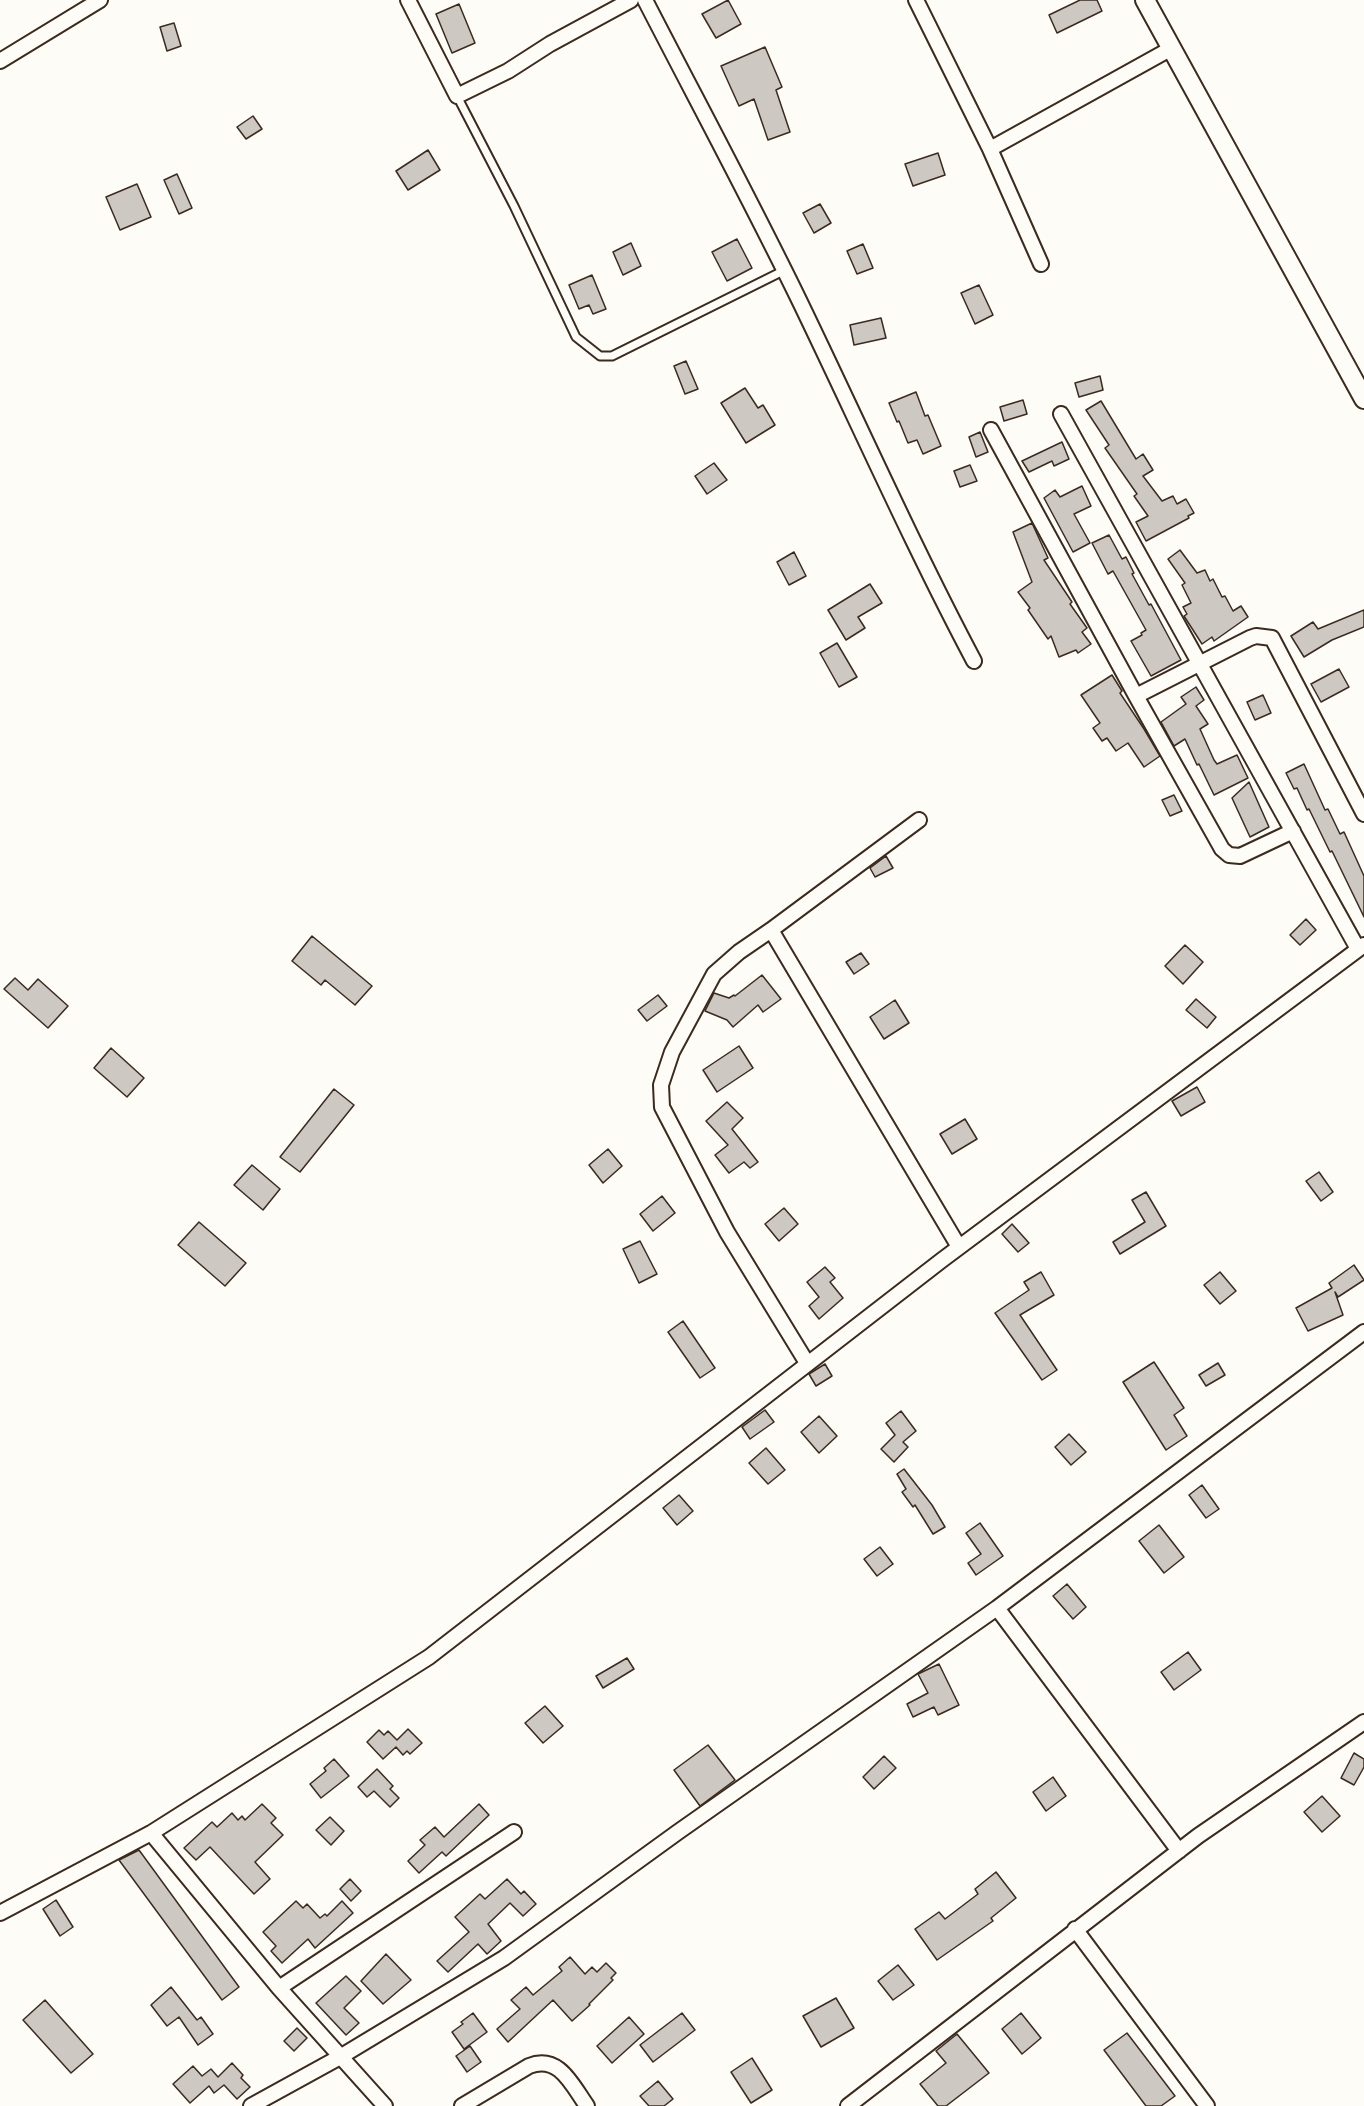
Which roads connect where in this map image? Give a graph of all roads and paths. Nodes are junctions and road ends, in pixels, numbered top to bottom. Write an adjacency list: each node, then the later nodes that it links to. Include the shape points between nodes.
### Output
1 (100, 0): 8 (street)
2 (408, 0): 9 (street)
3 (631, 0): 9 (street)
4 (645, 0): 12 (street)
5 (916, 0): 10 (street)
6 (1144, 0): 7 (street)
7 (1172, 48): 10 (street); 13 (street)
8 (0, 62)
9 (457, 96): 12 (lane, via 576,337 600,356 612,356)
10 (990, 149): 11 (street)
11 (1041, 264)
12 (783, 271): 16 (street, via 928,574)
13 (1364, 399)
14 (1061, 414): 17 (street)
15 (991, 430): 18 (street)
16 (974, 661)
17 (1200, 663): 18 (street); 19 (street, via 1250,638 1272,638); 21 (street)
18 (1136, 696): 21 (street, via 1222,849 1229,855 1240,856)
19 (1364, 814)
20 (919, 820): 22 (street)
21 (1293, 831): 23 (street)
22 (771, 930): 24 (street); 26 (street, via 738,951 714,974 672,1052 661,1085 662,1107 727,1232)
23 (1361, 947): 24 (street)
24 (959, 1246): 26 (street)
25 (1364, 1332): 27 (street)
26 (807, 1363): 30 (street, via 429,1657)
27 (997, 1608): 31 (street); 35 (street, via 504,1958)
28 (1364, 1722): 31 (street)
29 (514, 1832): 34 (street)
30 (151, 1833): 32 (street); 34 (street)
31 (1179, 1851): 33 (street)
32 (0, 1913)
33 (1075, 1929): 40 (street); 41 (street)
34 (279, 1988): 35 (street)
35 (340, 2057): 36 (street); 37 (street)
36 (251, 2106)
37 (385, 2106)
38 (462, 2106): 39 (street, via 529,2066 545,2062 559,2069)
39 (587, 2106)
40 (848, 2106)
41 (1207, 2106)

